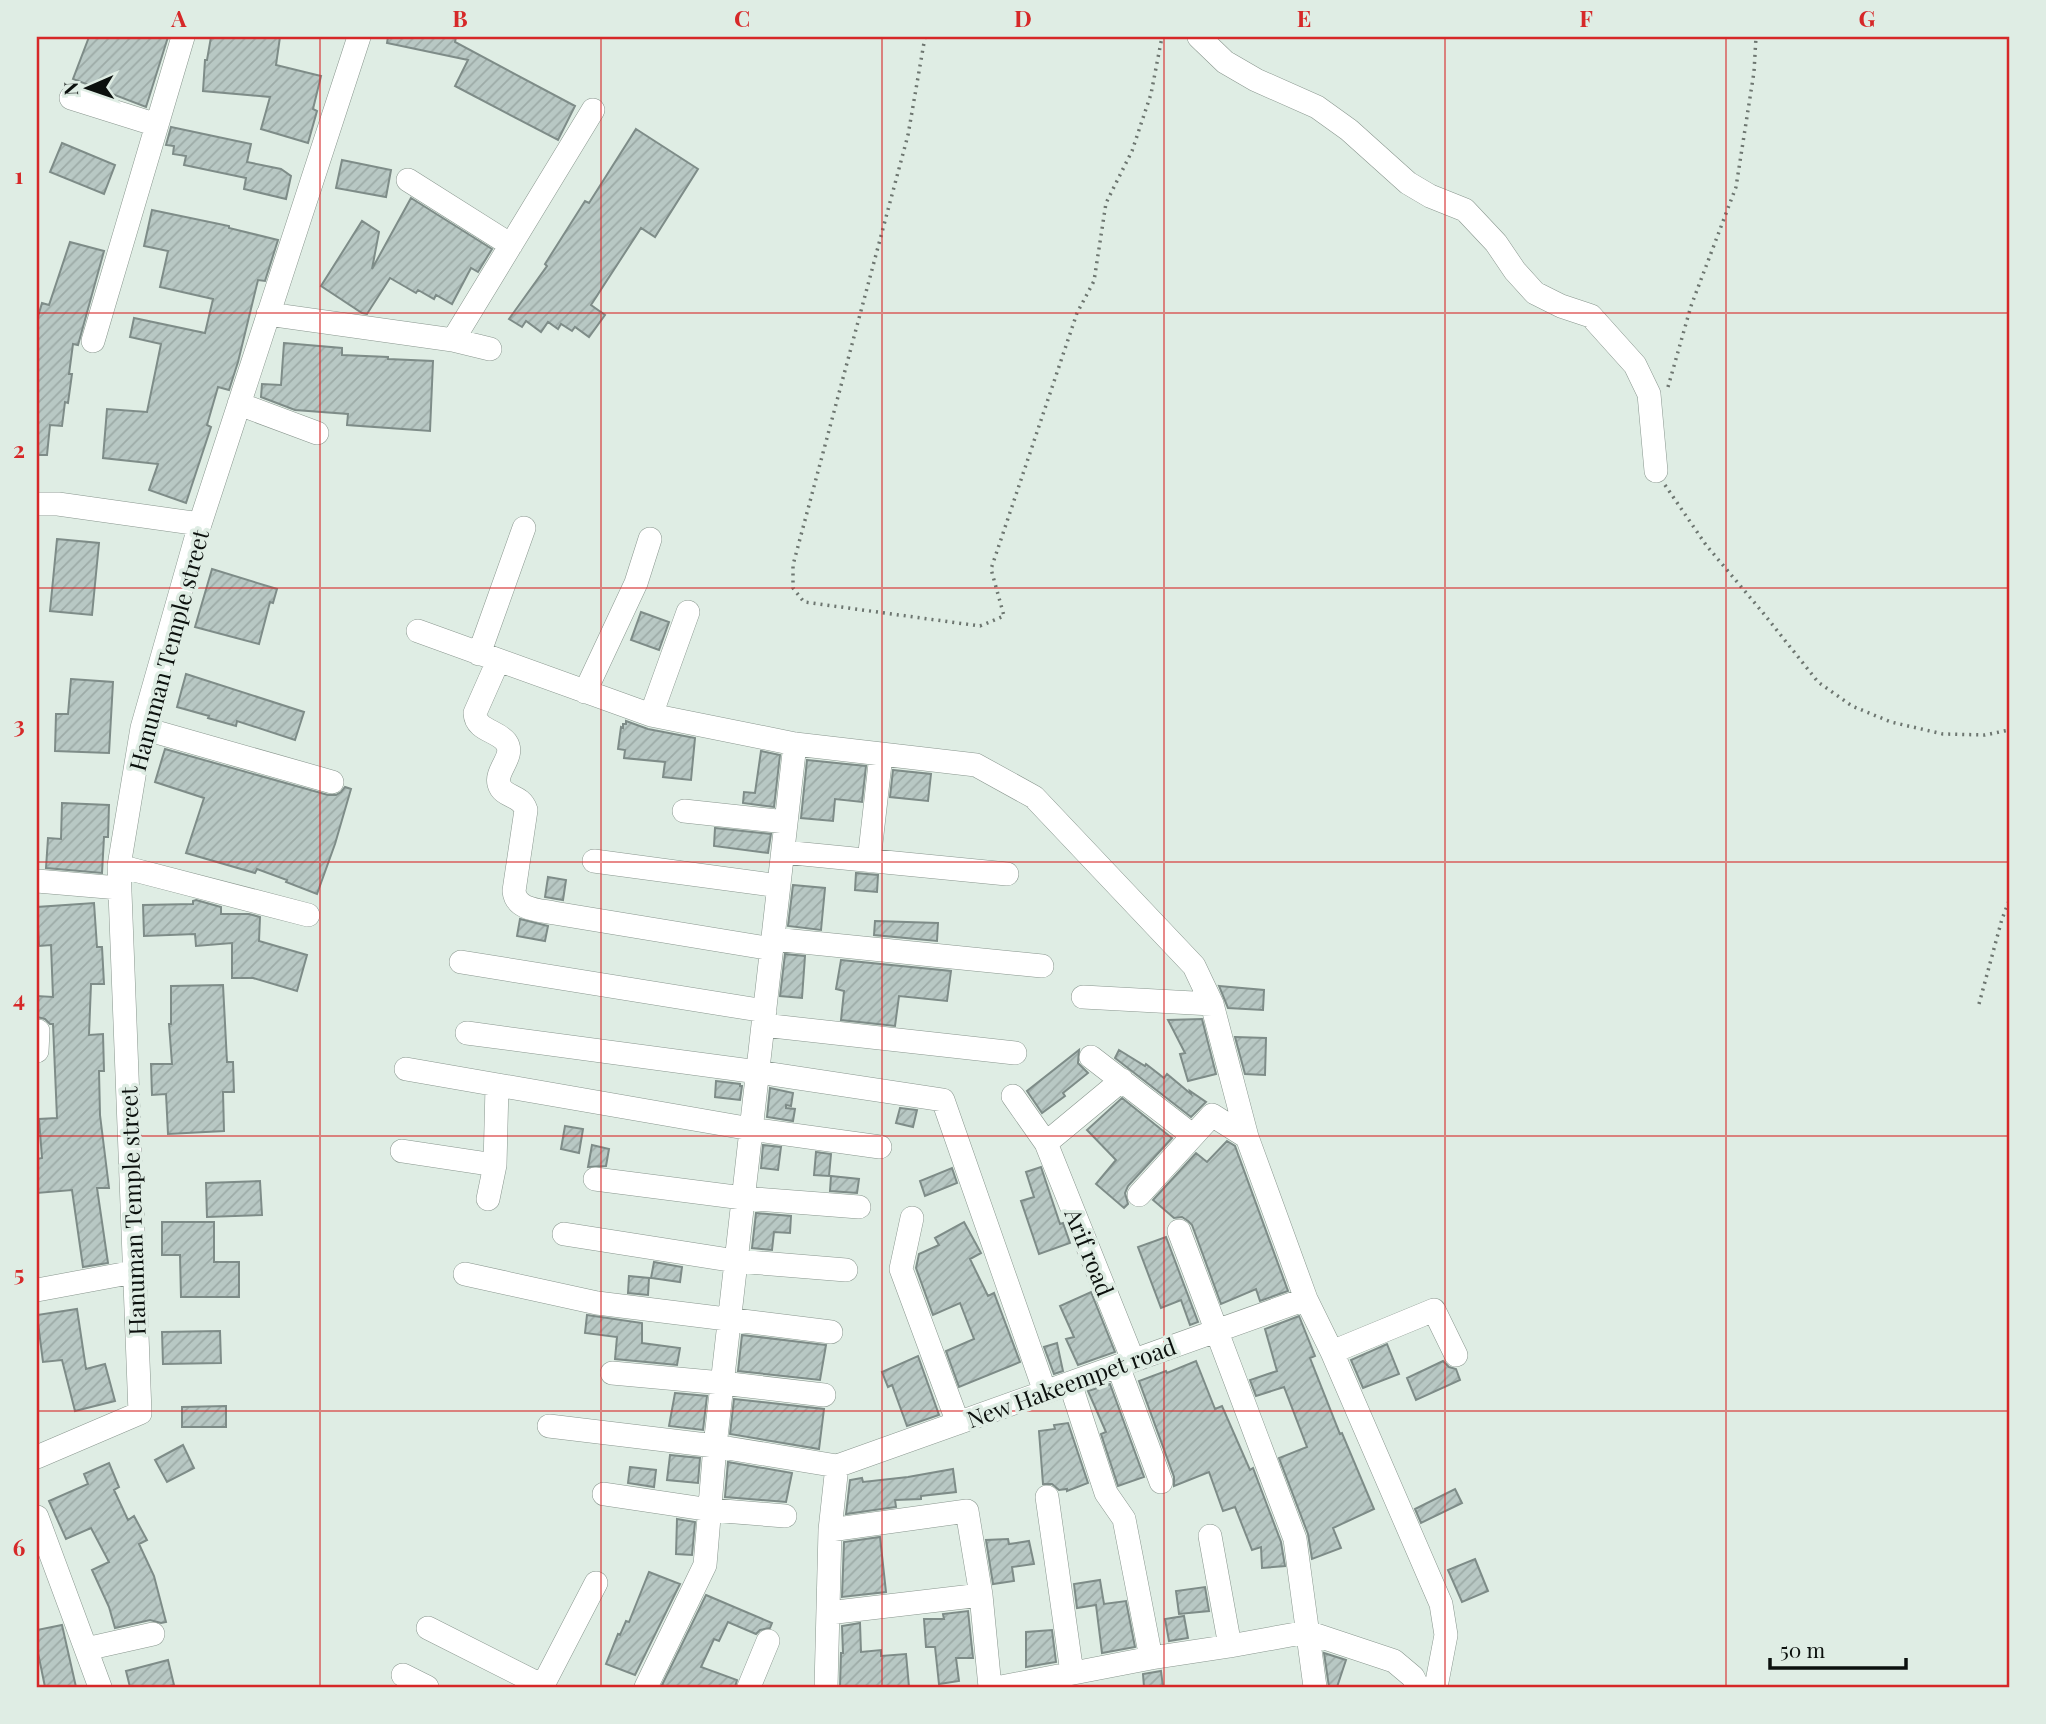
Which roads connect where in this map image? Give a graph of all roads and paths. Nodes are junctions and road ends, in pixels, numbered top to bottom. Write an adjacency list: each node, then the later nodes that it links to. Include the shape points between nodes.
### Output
1 (183, 37): 9 (street)
2 (359, 37): 12 (street, Hanuman Temple street)
3 (925, 37): 4 (path, via 908,135 793,565 793,588 804,602 980,626 1004,616 991,569 1077,313 1094,281 1105,203 1132,151 1151,94)
4 (1162, 37)
5 (1199, 37): 19 (street, via 1224,62 1317,107 1408,183 1465,210 1535,293 1591,316 1635,365 1649,394)
6 (1756, 37): 16 (path, via 1736,187 1691,306)
7 (71, 98): 9 (street)
8 (593, 110): 11 (street)
9 (157, 125): 14 (street)
10 (408, 180): 11 (street)
11 (511, 245): 13 (street)
12 (268, 314): 13 (street); 17 (street, Hanuman Temple street)
13 (453, 340): 15 (street)
14 (93, 341)
15 (490, 349)
16 (1668, 389)
17 (239, 404): 18 (street); 21 (street, Hanuman Temple street)
18 (317, 433)
19 (1656, 471): 30 (path, via 1706,545 1818,682 1852,706 1891,722 1943,734)
20 (37, 504): 21 (street)
21 (200, 524): 29 (street, Hanuman Temple street)
22 (524, 528): 26 (street)
23 (650, 539): 27 (street, via 636,583)
24 (688, 612): 28 (street)
25 (418, 631): 26 (street)
26 (489, 658): 27 (street); 45 (street, via 475,718 507,744 509,753 499,784 526,810 514,891 518,903 554,913)
27 (585, 692): 28 (street)
28 (650, 715): 31 (street)
29 (142, 728): 33 (street); 40 (street, Hanuman Temple street)
30 (2009, 730)
31 (795, 744): 32 (street); 35 (street)
32 (881, 755): 38 (street); 49 (street, via 976,765 1034,797 1194,966)
33 (332, 782)
34 (684, 811): 35 (street)
35 (786, 822): 36 (street)
36 (783, 852): 38 (street); 42 (street)
37 (594, 861): 42 (street)
38 (869, 861): 39 (street)
39 (1007, 874)
40 (119, 877): 41 (street); 44 (street); 79 (street, Hanuman Temple street)
41 (37, 881)
42 (779, 886): 45 (street)
43 (2009, 901): 50 (path)
44 (308, 915)
45 (772, 944): 47 (street); 51 (street)
46 (461, 962): 51 (street)
47 (1042, 966)
48 (1083, 997): 49 (street)
49 (1212, 1004): 64 (street)
50 (1979, 1004)
51 (764, 1018): 55 (street); 58 (street)
52 (37, 1031): 54 (street)
53 (467, 1033): 58 (street)
54 (37, 1051)
55 (1015, 1054)
56 (1091, 1057): 59 (street)
57 (406, 1069): 60 (street)
58 (758, 1072): 62 (street); 92 (street, via 943,1100)
59 (1122, 1080): 63 (street); 65 (street)
60 (498, 1086): 62 (street); 68 (street)
61 (1013, 1096): 65 (street, Arif road)
62 (751, 1129): 66 (street); 71 (street)
63 (1192, 1135): 64 (street, via 1212,1115); 70 (street)
64 (1247, 1137): 82 (street)
65 (1046, 1143): 88 (street, Arif road)
66 (880, 1147)
67 (402, 1151): 68 (street)
68 (495, 1165): 72 (street)
69 (595, 1179): 71 (street)
70 (1139, 1195)
71 (743, 1198): 73 (street); 77 (street)
72 (488, 1199)
73 (859, 1208)
74 (912, 1217): 94 (street, via 901,1269)
75 (1179, 1231): 84 (street)
76 (564, 1234): 77 (street)
77 (736, 1261): 78 (street); 83 (street)
78 (846, 1270)
79 (134, 1272): 81 (street); 97 (street, Hanuman Temple street, via 140,1413)
80 (465, 1274): 83 (street, via 597,1303)
81 (37, 1290)
82 (1306, 1299): 84 (street, New Hakeempet road); 86 (street)
83 (729, 1320): 85 (street); 90 (street)
84 (1217, 1330): 88 (street, New Hakeempet road); 111 (street, via 1295,1539)
85 (831, 1332)
86 (1332, 1352): 87 (street, via 1434,1311); 129 (street, via 1441,1604 1446,1635)
87 (1456, 1355)
88 (1126, 1363): 91 (street, New Hakeempet road); 99 (street, Arif road)
89 (612, 1373): 90 (street)
90 (722, 1383): 93 (street); 96 (street)
91 (1070, 1383): 92 (street, New Hakeempet road); 116 (street, via 1106,1493 1124,1519)
92 (1045, 1392): 94 (street, New Hakeempet road)
93 (824, 1395)
94 (958, 1423): 98 (street, New Hakeempet road)
95 (549, 1426): 96 (street)
96 (715, 1447): 98 (street); 102 (street)
97 (37, 1457)
98 (826, 1464): 105 (street)
99 (1161, 1482)
100 (604, 1494): 102 (street)
101 (1047, 1497): 117 (street)
102 (711, 1510): 103 (street); 122 (street, via 705,1565)
103 (785, 1516)
104 (37, 1517): 115 (street)
105 (831, 1530): 108 (street, via 967,1511); 109 (street)
106 (1209, 1536): 114 (street)
107 (596, 1583): 121 (street)
108 (981, 1595): 109 (street); 125 (street)
109 (828, 1613): 124 (street)
110 (428, 1628): 121 (street)
111 (1307, 1632): 114 (street); 127 (street); 128 (street, via 1394,1661)
112 (153, 1634): 115 (street)
113 (768, 1641): 123 (street)
114 (1230, 1647): 116 (street)
115 (86, 1649): 119 (street)
116 (1152, 1658): 117 (street)
117 (1072, 1673): 126 (street)
118 (403, 1675): 120 (street)
119 (100, 1687)
120 (427, 1687)
121 (543, 1687)
122 (646, 1687)
123 (748, 1687)
124 (826, 1687)
125 (990, 1687)
126 (1001, 1687)
127 (1315, 1687)
128 (1418, 1687)
129 (1436, 1687)

